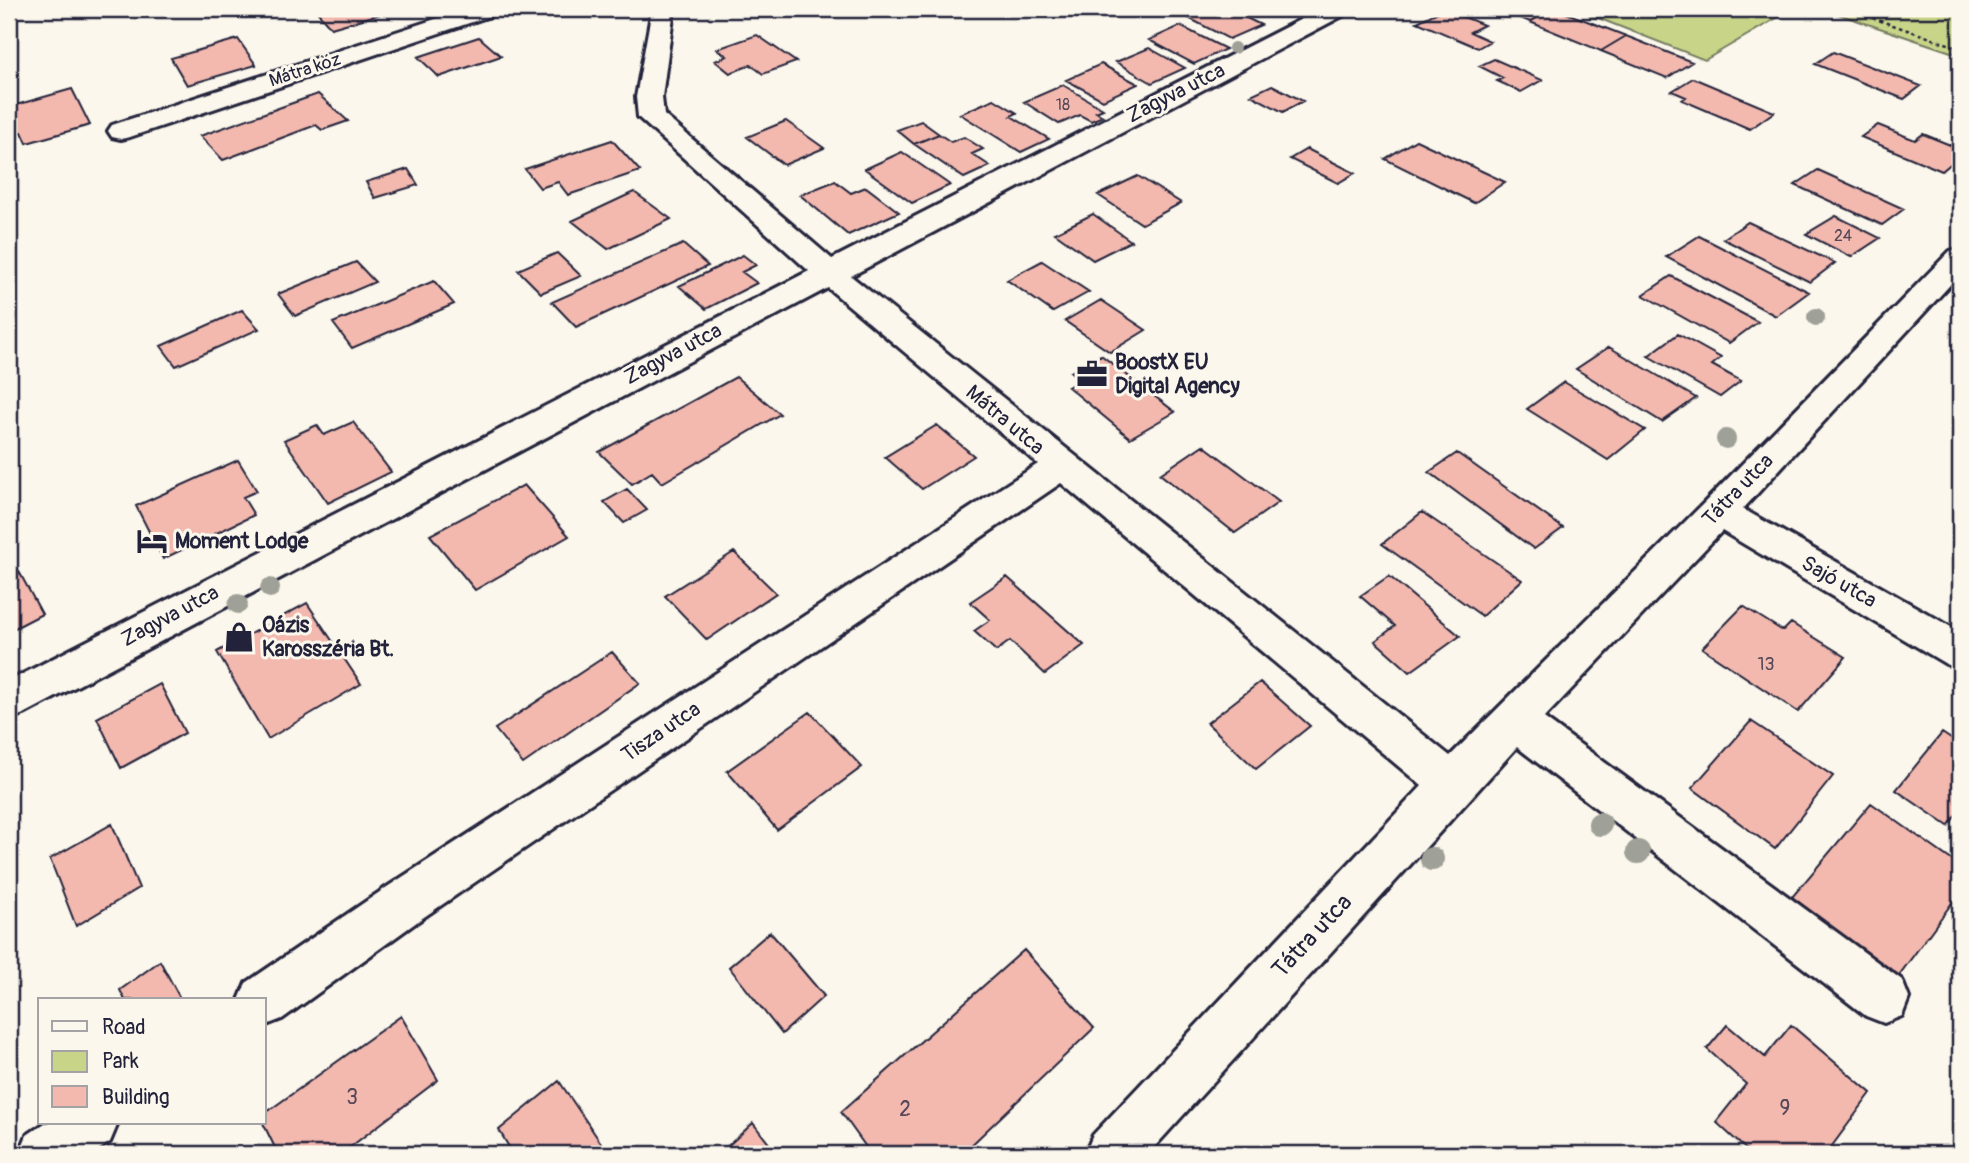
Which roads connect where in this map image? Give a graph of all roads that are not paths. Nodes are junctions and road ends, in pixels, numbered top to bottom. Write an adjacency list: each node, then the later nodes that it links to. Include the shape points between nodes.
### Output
1 (488, 9): 4 (street, Mátra köz)
2 (663, 9): 6 (street, Mátra utca, via 649,97 651,117)
3 (1338, 9): 6 (street, Zagyva utca)
4 (121, 131)
5 (1960, 257): 8 (street, Tátra utca)
6 (829, 273): 7 (street, Mátra utca); 10 (street, Zagyva utca)
7 (1061, 466): 12 (street, Mátra utca); 14 (street, Tisza utca)
8 (1718, 512): 9 (street, Sajó utca); 11 (street, Tátra utca)
9 (1960, 652)
10 (9, 701)
11 (1514, 720): 12 (street, Tátra utca); 13 (street)
12 (1452, 784): 17 (street, Tátra utca)
13 (1884, 998)
14 (266, 1000)
15 (90, 1124): 16 (street)
16 (46, 1154)
17 (1112, 1154)

